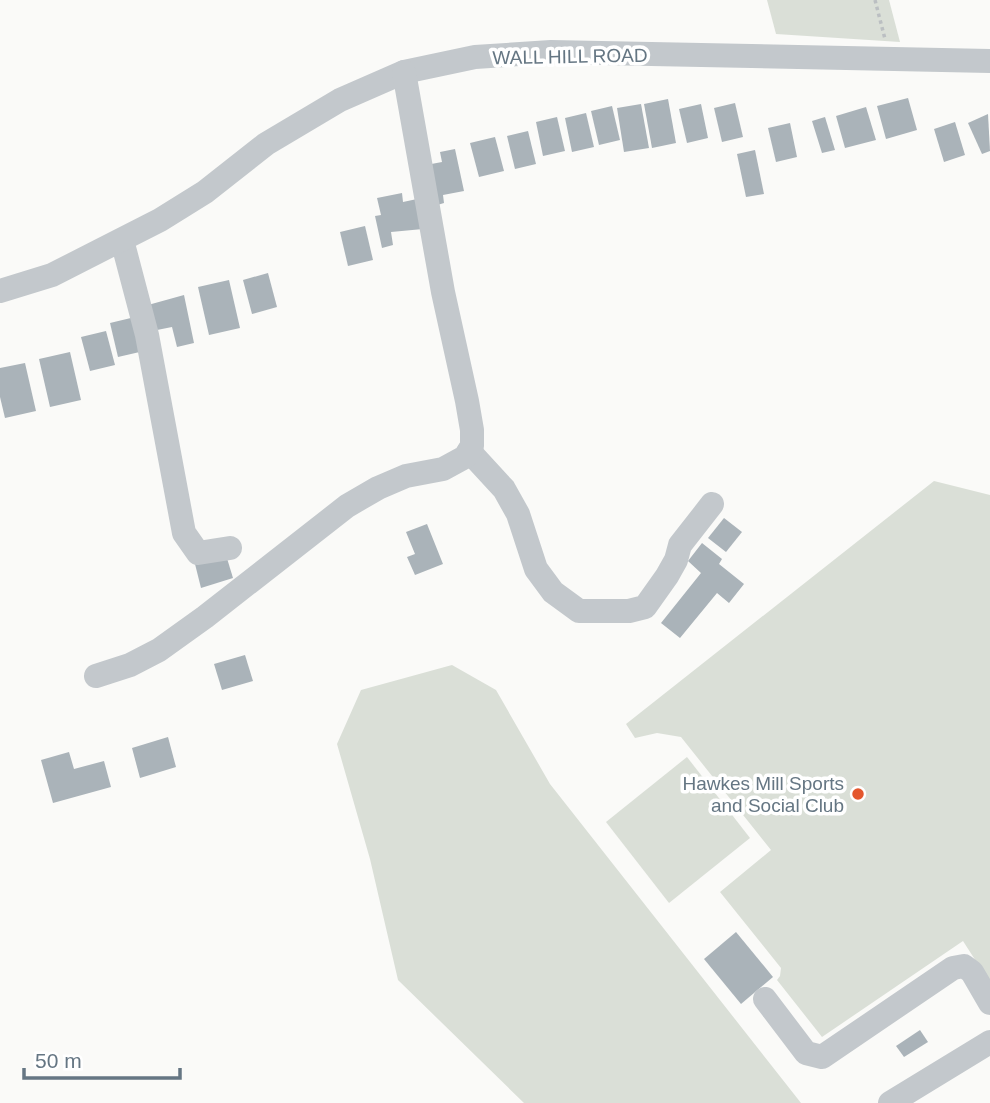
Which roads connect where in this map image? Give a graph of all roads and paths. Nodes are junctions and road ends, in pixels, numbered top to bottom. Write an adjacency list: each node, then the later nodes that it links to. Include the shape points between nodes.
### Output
1 (875, 0): 2 (path)
2 (886, 44)
3 (990, 61): 4 (street, WALL HILL ROAD, via 551,52 475,57)
4 (404, 72): 5 (street, WALL HILL ROAD, via 340,100 266,144 205,192); 7 (street, via 471,420)
5 (122, 240): 6 (street, WALL HILL ROAD, via 52,275); 9 (street, via 147,335 184,533 198,552)
6 (0, 291)
7 (469, 452): 8 (street, via 504,489 518,514 536,569 553,592 579,611 645,607 667,576 680,545); 10 (street, via 443,469 406,476 347,506 159,650)
8 (712, 504)
9 (230, 548)
10 (96, 676)
11 (765, 999): 12 (street, via 806,1053 822,1057 953,968 972,972)
12 (990, 1003)
13 (990, 1042): 14 (street)
14 (890, 1103)

